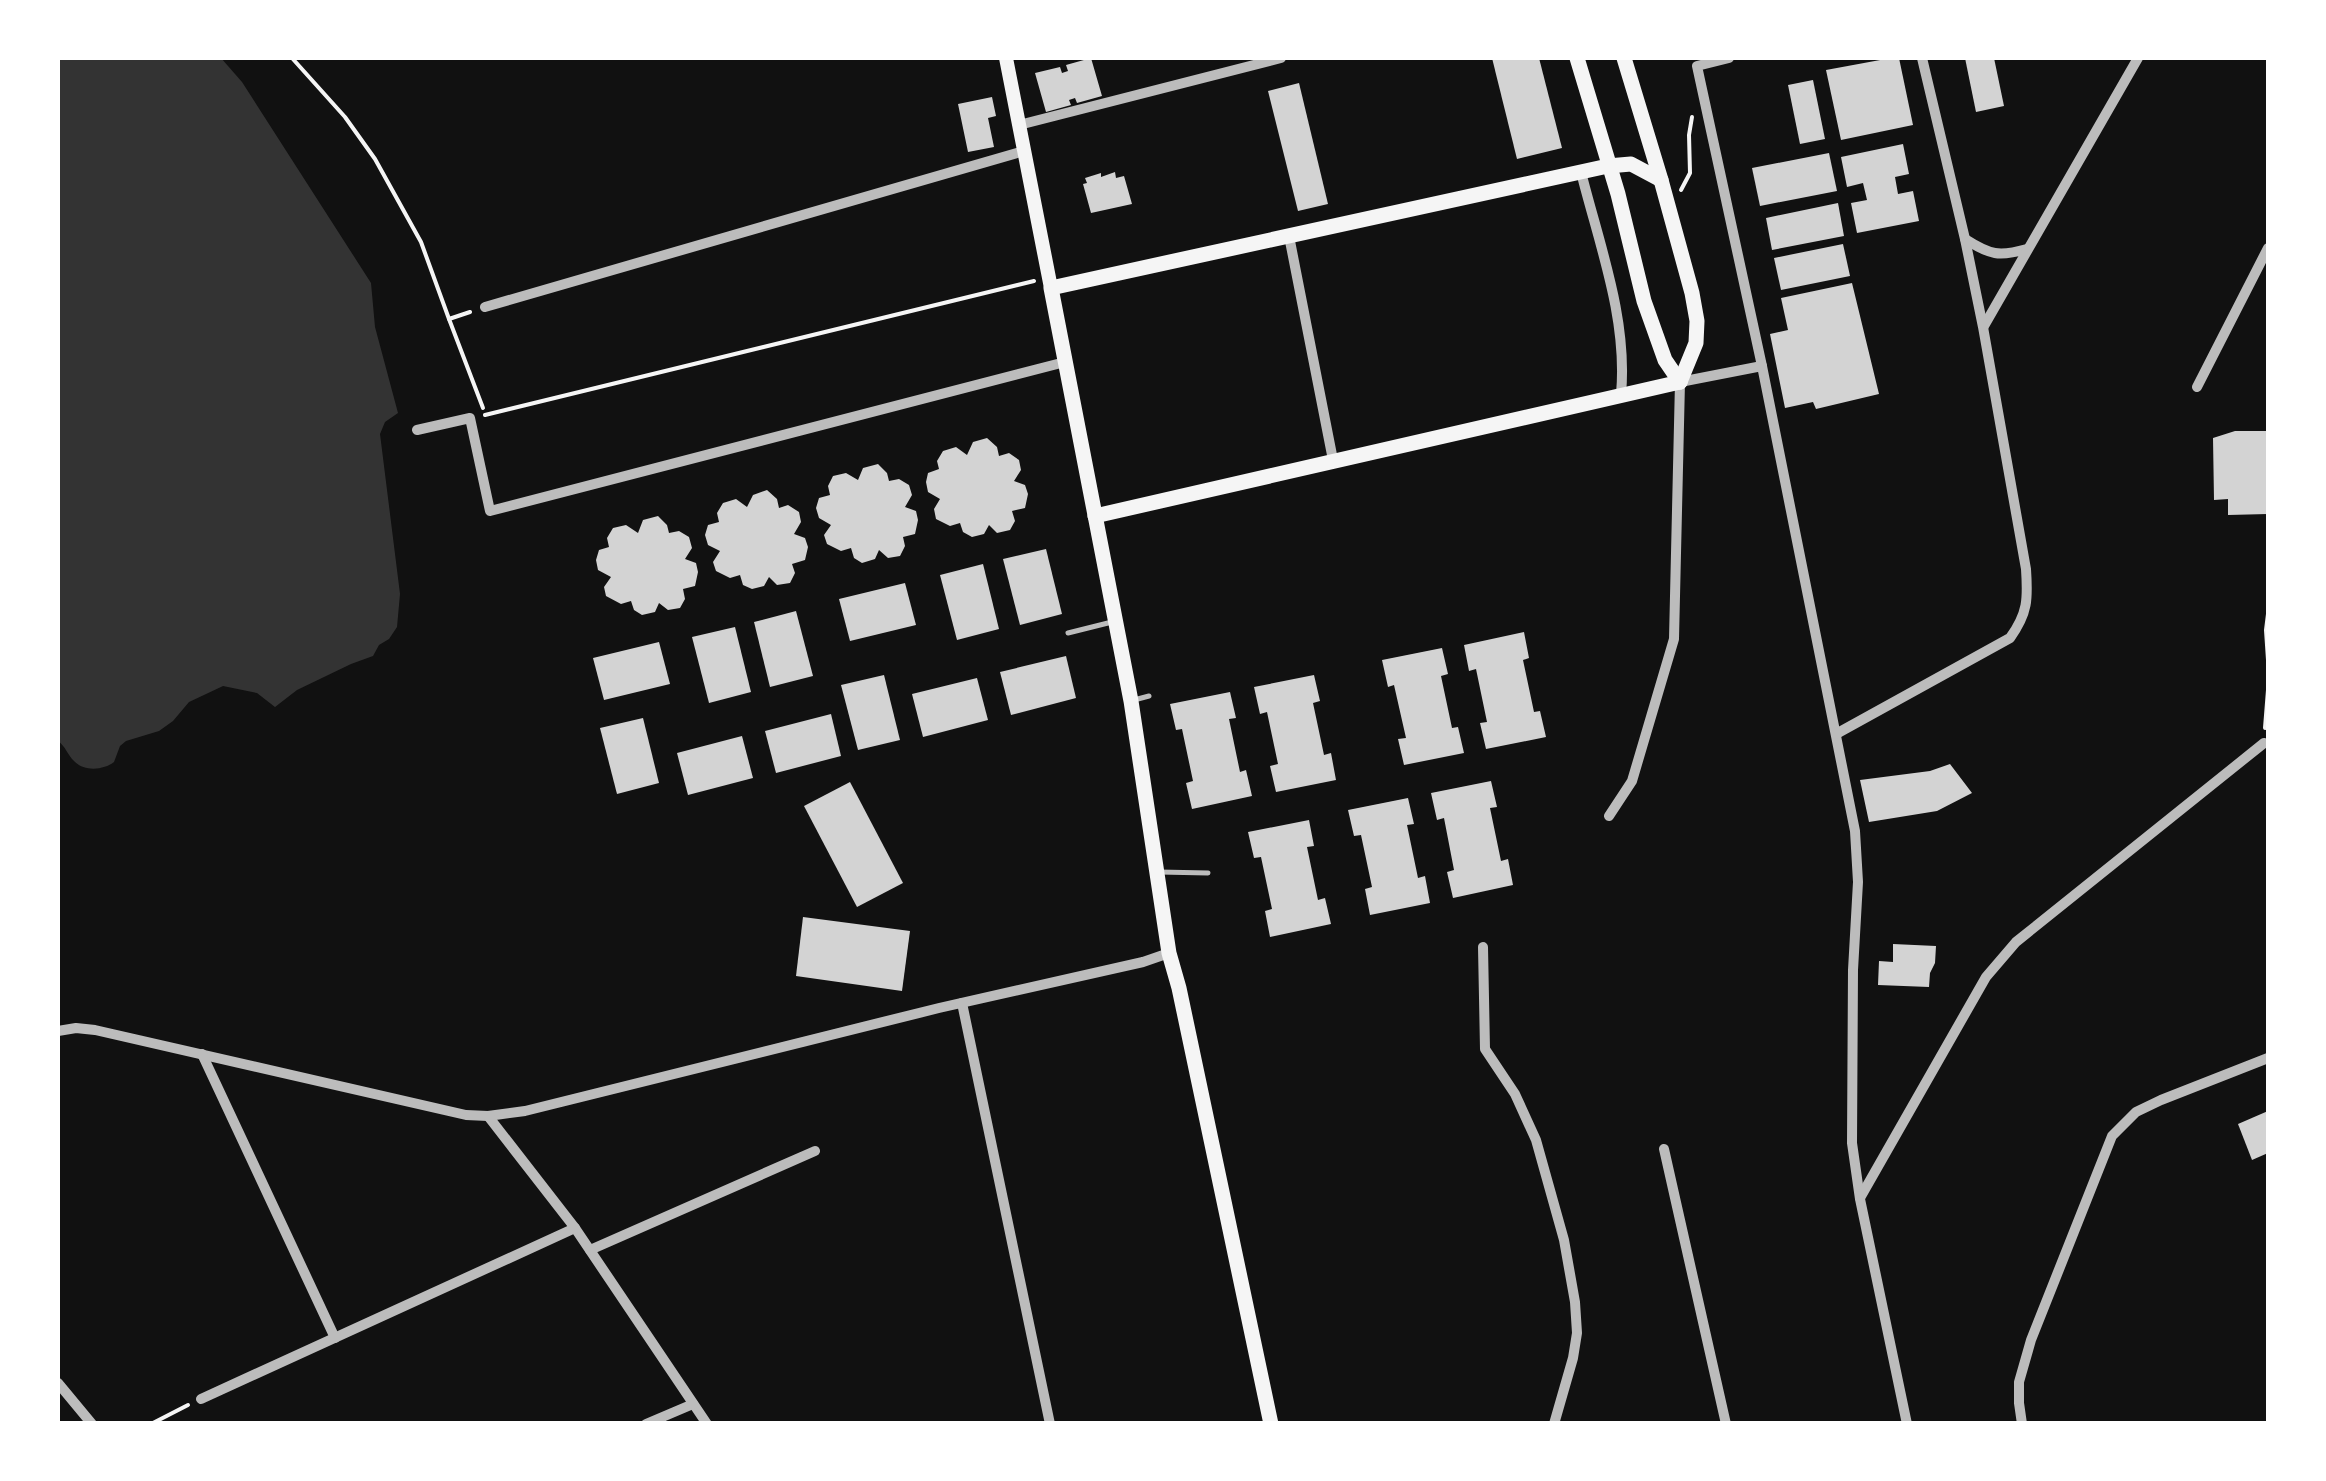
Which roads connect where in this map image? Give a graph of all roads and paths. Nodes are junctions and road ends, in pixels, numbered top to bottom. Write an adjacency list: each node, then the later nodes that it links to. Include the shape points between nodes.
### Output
1 (292, 58): 21 (path, via 375,159 421,242)
2 (1006, 58): 10 (main road)
3 (1281, 58): 10 (street)
4 (1577, 58): 12 (main road)
5 (1624, 58): 14 (main road)
6 (1729, 58): 9 (street, via 1697,66)
7 (1922, 58): 16 (street)
8 (2138, 58): 17 (street)
9 (1704, 105): 14 (path, via 1695,108 1691,121 1690,173 1681,190); 24 (street)
10 (1019, 125): 11 (main road)
11 (1024, 151): 19 (main road); 20 (street)
12 (1608, 166): 13 (main road); 14 (main road, via 1631,164); 25 (main road, via 1644,301 1664,360)
13 (1581, 172): 15 (main road); 27 (street, via 1618,318)
14 (1662, 184): 25 (main road, via 1697,322 1696,344)
15 (1289, 236): 19 (main road); 31 (street)
16 (1966, 239): 17 (street, via 1990,254); 22 (street)
17 (2028, 248): 22 (street)
18 (2268, 248): 26 (street)
19 (1050, 283): 23 (main road); 28 (path)
20 (485, 307): 21 (path)
21 (449, 319): 28 (path)
22 (1983, 327): 40 (street, via 2026,569 2024,620 2010,638)
23 (1065, 362): 29 (street, via 490,512); 32 (main road)
24 (1762, 366): 25 (street); 40 (street)
25 (1680, 382): 27 (main road); 42 (street, via 1674,639 1632,780)
26 (2197, 386)
27 (1621, 394): 31 (main road)
28 (486, 414): 29 (path)
29 (470, 418): 30 (street)
30 (417, 430)
31 (1333, 460): 32 (main road)
32 (1095, 516): 34 (main road)
33 (2268, 614): 36 (path)
34 (1115, 621): 35 (lane); 39 (main road)
35 (1068, 633)
36 (2268, 660)
37 (2268, 690): 41 (path)
38 (1149, 696): 39 (lane)
39 (1131, 700): 43 (main road)
40 (1836, 734): 54 (street, via 1857,865 1852,1143)
41 (2264, 742): 54 (street, via 1998,960)
42 (1609, 816)
43 (1156, 872): 44 (lane); 46 (main road)
44 (1208, 873)
45 (1483, 948): 67 (street, via 1486,1048 1536,1140 1574,1302 1573,1358)
46 (1168, 953): 47 (street); 66 (main road)
47 (962, 1003): 51 (street); 65 (street)
48 (58, 1031): 49 (street, via 95,1030)
49 (202, 1054): 51 (street); 57 (street)
50 (2268, 1058): 70 (street, via 2148,1106 2112,1136 2031,1340 2020,1382)
51 (488, 1116): 55 (street)
52 (1664, 1149): 68 (street)
53 (814, 1151): 56 (street)
54 (1860, 1199): 69 (street)
55 (575, 1228): 56 (street); 57 (street)
56 (590, 1250): 60 (street)
57 (335, 1338): 59 (street)
58 (58, 1382): 61 (street)
59 (201, 1399): 62 (path)
60 (693, 1404): 63 (street); 64 (street)
61 (92, 1424)
62 (151, 1424)
63 (646, 1424)
64 (708, 1424)
65 (1050, 1424)
66 (1271, 1424)
67 (1554, 1424)
68 (1726, 1424)
69 (1907, 1424)
70 (2022, 1424)

